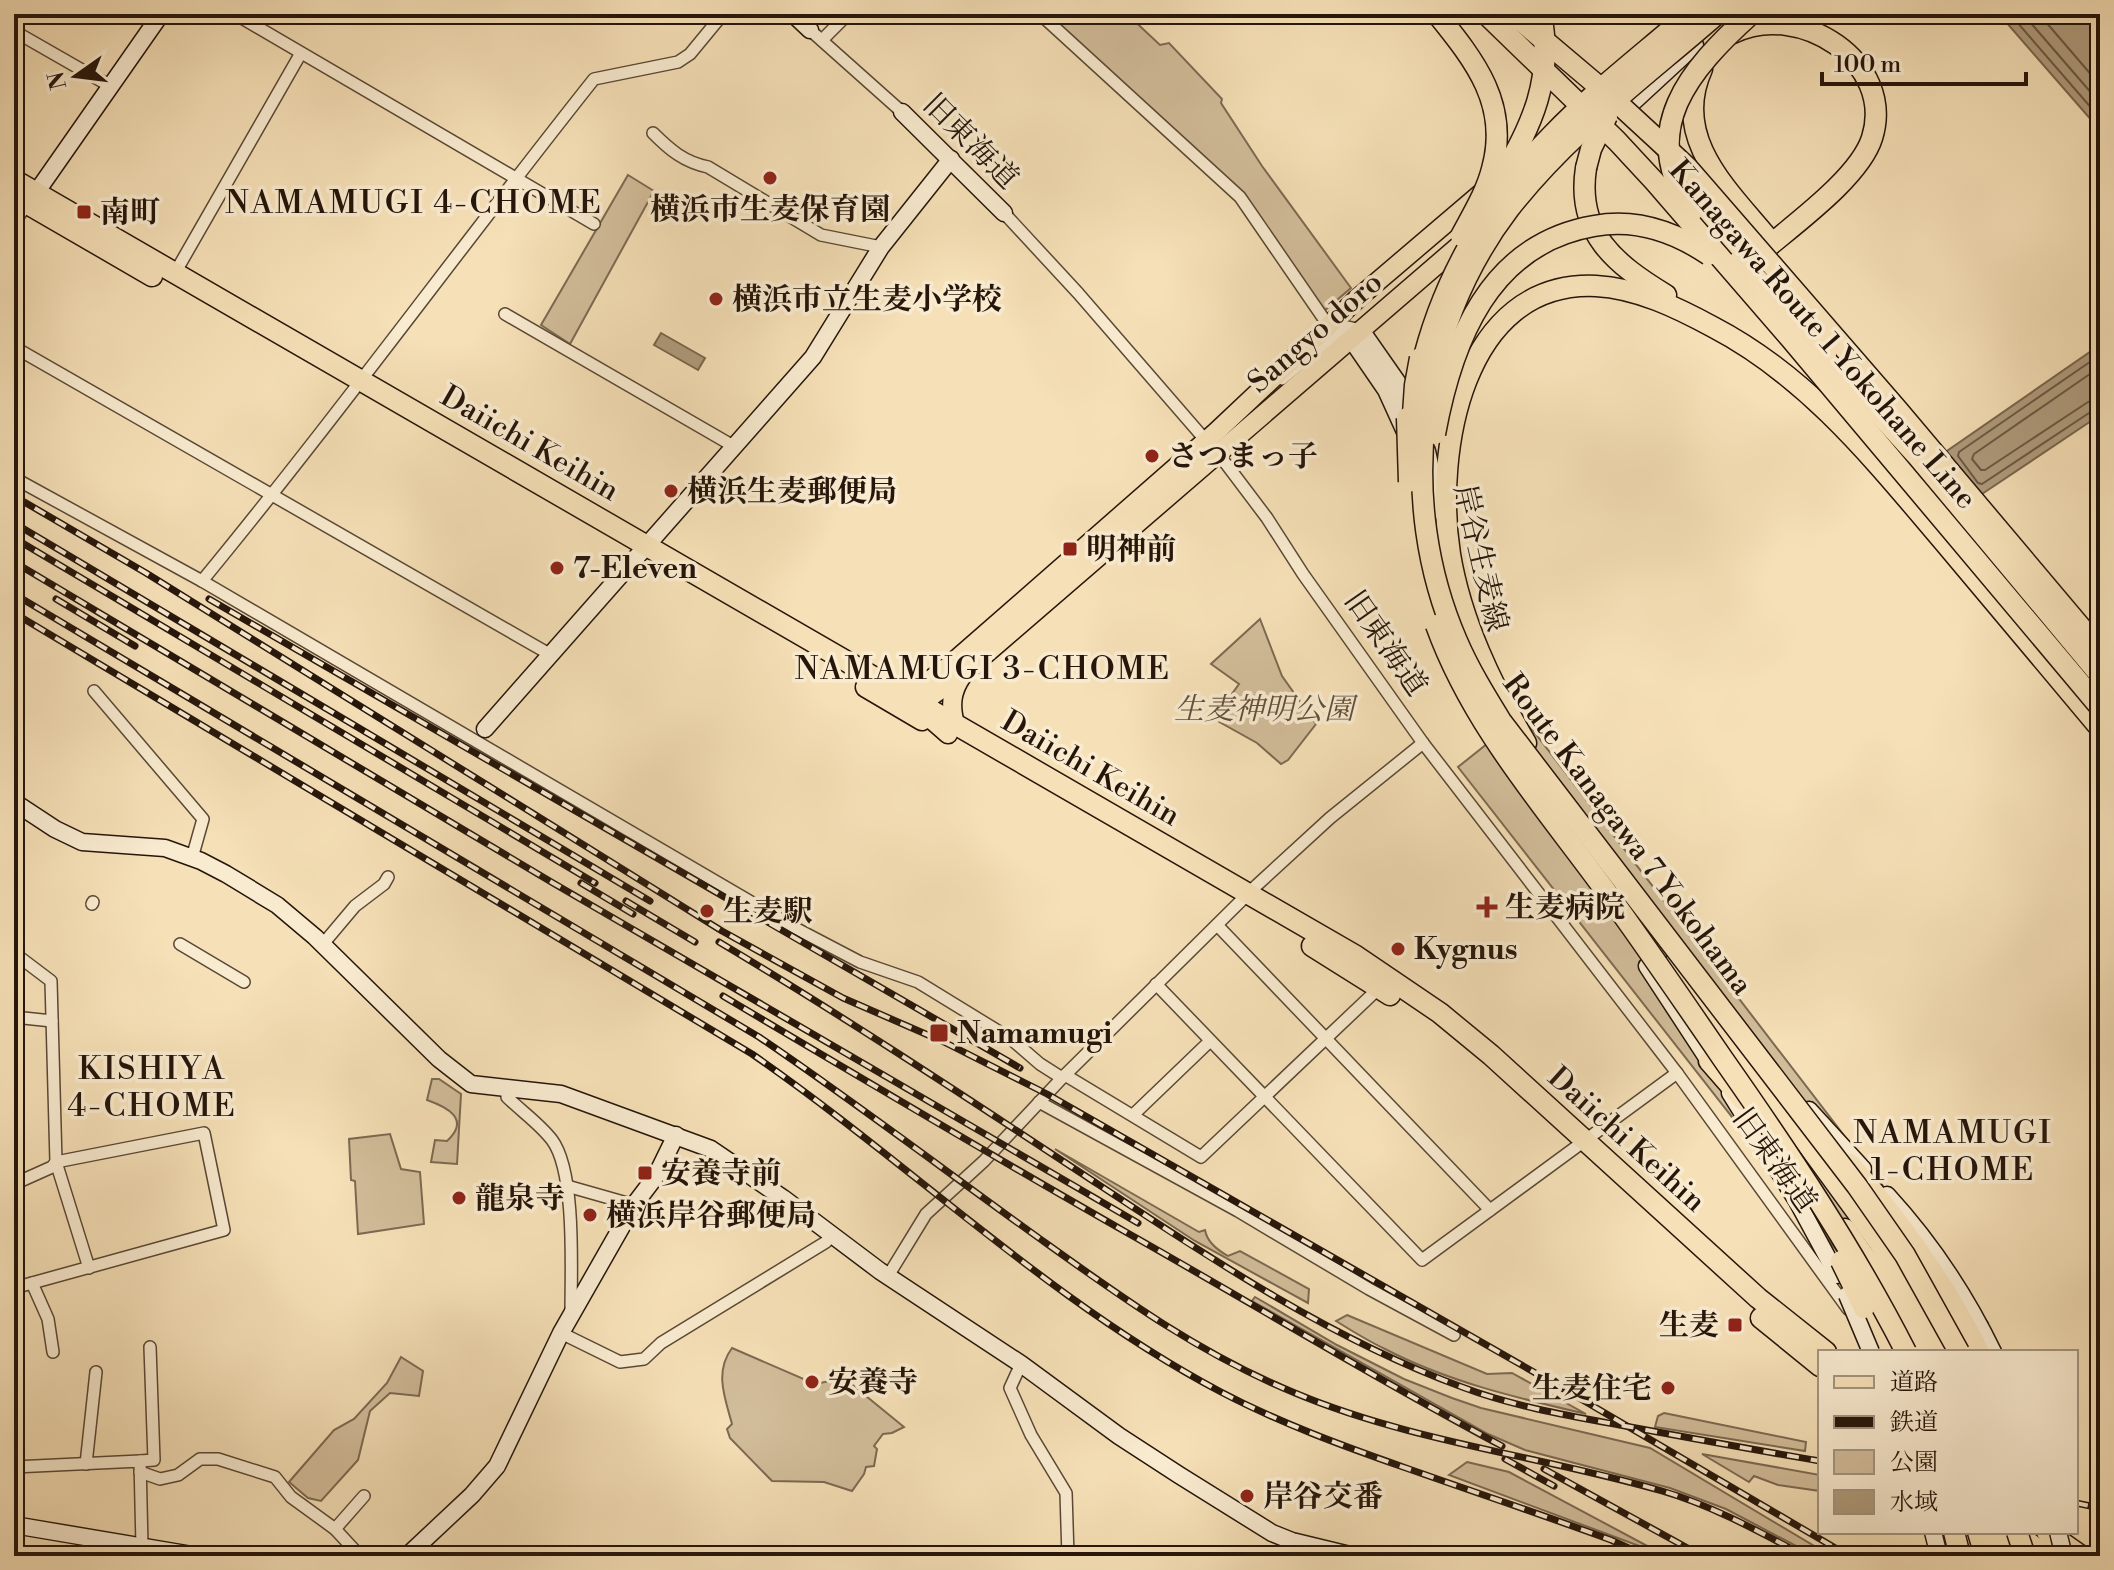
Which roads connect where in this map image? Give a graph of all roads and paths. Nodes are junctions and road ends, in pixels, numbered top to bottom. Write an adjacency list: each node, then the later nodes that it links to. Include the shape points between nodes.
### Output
1 (161, 14): 19 (street)
2 (235, 14): 18 (street)
3 (723, 14): 28 (street, via 678,62 594,79)
4 (793, 14): 16 (street, 旧東海道)
5 (848, 14): 16 (street)
6 (1040, 14): 39 (street, via 1240,197)
7 (1437, 14): 51 (highway, bridge, via 1485,80 1497,146 1487,184 1420,327 1408,407)
8 (1486, 14): 56 (highway, Kanagawa Route 1 Yokohane Line, bridge, via 1664,193)
9 (1513, 14): 47 (highway, Kanagawa Route 1 Yokohane Line, bridge, via 1687,167)
10 (1539, 14): 17 (main road); 55 (highway, bridge, via 1545,70 1535,114 1449,276 1418,365 1412,419 1415,483)
11 (1690, 14): 20 (street); 41 (highway, bridge, via 1642,65 1604,122 1588,158 1585,196 1595,233 1614,258); 51 (highway, Route Kanagawa 7 Yokohama, bridge, via 1541,146 1467,250 1427,340 1414,408)
12 (1717, 14): 55 (highway, Route Kanagawa 7 Yokohama, bridge, via 1548,164 1500,223 1462,288 1437,359 1424,429 1423,508)
13 (1728, 14): 22 (street)
14 (1751, 14): 45 (highway, bridge, via 1700,63 1679,96 1669,133 1672,169 1705,228 1789,311)
15 (14, 31): 19 (street)
16 (816, 35): 23 (street, 旧東海道)
17 (1558, 39): 20 (main road); 21 (main road)
18 (301, 53): 28 (street); 36 (street)
19 (110, 86): 30 (street)
20 (1612, 86): 21 (street); 22 (main road)
21 (1593, 102): 24 (main road); 37 (main road, Sangyo doro)
22 (1630, 105): 24 (main road, Sangyo doro); 35 (main road)
23 (902, 112): 26 (street, 旧東海道)
24 (1612, 121): 27 (main road); 40 (main road, Sangyo doro)
25 (653, 133): 34 (street, via 670,151 708,167 821,235)
26 (951, 159): 31 (street, 旧東海道); 34 (street)
27 (1661, 172): 56 (highway, bridge, via 1948,507)
28 (515, 178): 33 (street); 44 (street)
29 (14, 180): 30 (highway, Daiichi Keihin)
30 (26, 198): 32 (street); 36 (highway, Daiichi Keihin); 44 (highway, Daiichi Keihin)
31 (1004, 213): 49 (street, 旧東海道)
32 (14, 223)
33 (594, 224)
34 (881, 247): 48 (street, via 813,357)
35 (1757, 256): 47 (highway, bridge, via 1851,172 1866,152 1874,128 1874,101 1852,53 1833,36 1800,22 1765,20 1743,26 1716,48 1694,91 1699,143 1716,174 1846,335)
36 (175, 273): 44 (highway, Daiichi Keihin)
37 (1357, 299): 39 (main road, Sangyo doro); 40 (street)
38 (505, 314): 48 (street)
39 (1328, 325): 46 (main road, Sangyo doro)
40 (1353, 332): 43 (street, 岸谷生麦線); 46 (street); 49 (main road, Sangyo doro)
41 (1733, 338): 65 (highway, via 1787,375 1859,443); 73 (highway, bridge, via 1666,304 1622,290 1584,286 1550,292 1511,314 1487,341 1464,388 1450,442 1448,536 1457,587 1476,644 1533,755)
42 (14, 347): 52 (street)
43 (1371, 355): 79 (street, 岸谷生麦線, bridge, via 1407,398 1422,435 1456,596 1490,688 1533,760); 88 (street, 岸谷生麦線, bridge, via 1405,433 1443,607 1472,686 1519,769)
44 (358, 386): 52 (street); 53 (highway, Daiichi Keihin)
45 (1858, 392): 60 (highway, bridge); 67 (highway, bridge, via 1728,269 1663,231 1632,224 1583,227 1543,242 1511,264 1483,299 1451,370 1432,452 1428,500 1428,550 1439,615)
46 (1252, 399): 49 (main road, Sangyo doro)
47 (1897, 409): 57 (highway, Kanagawa Route 1 Yokohane Line, bridge)
48 (735, 447): 53 (street)
49 (1212, 447): 59 (main road, Sangyo doro); 69 (street, 旧東海道)
50 (14, 478): 54 (street)
51 (1409, 482): 67 (highway, Route Kanagawa 7 Yokohama, bridge, via 1413,534 1431,609 1451,662)
52 (272, 494): 54 (street); 58 (street)
53 (644, 551): 58 (street); 62 (highway, Daiichi Keihin)
54 (202, 581): 68 (street)
55 (1438, 587): 73 (highway, Route Kanagawa 7 Yokohama, bridge, via 1456,640 1484,694)
56 (2028, 621): 64 (highway, Kanagawa Route 1 Yokohane Line, bridge)
57 (2100, 650)
58 (551, 655): 68 (street)
59 (959, 667): 62 (main road, Sangyo doro); 63 (main road, Sangyo doro); 66 (main road, Sangyo doro)
60 (2100, 675)
61 (94, 691): 71 (street, via 203,819)
62 (898, 698): 63 (highway, Daiichi Keihin); 66 (highway, Daiichi Keihin)
63 (926, 703): 66 (highway, Daiichi Keihin)
64 (2100, 707)
65 (2100, 728)
66 (951, 729): 74 (highway, Daiichi Keihin)
67 (1488, 730): 86 (highway, Route Kanagawa 7 Yokohama, bridge)
68 (480, 735): 91 (street, via 797,929 860,962 918,982)
69 (1423, 743): 74 (street, via 1330,818); 90 (street, 旧東海道)
70 (14, 802): 71 (street, via 82,842 165,848)
71 (192, 858): 77 (street, via 277,905)
72 (388, 877): 77 (street)
73 (1633, 894): 89 (highway, Route Kanagawa 7 Yokohama, bridge)
74 (1245, 899): 75 (street); 82 (highway, Daiichi Keihin); 97 (highway, Daiichi Keihin, via 1356,956 1440,1013 1491,1055)
75 (1217, 925): 81 (street); 85 (street)
76 (180, 944): 80 (street)
77 (323, 944): 92 (street, via 439,1059 471,1084)
78 (14, 953): 84 (street, via 52,977)
79 (1675, 963): 119 (highway, via 1878,1241); 122 (street, 岸谷生麦線, bridge, via 1915,1225 1960,1290)
80 (244, 982)
81 (1156, 984): 87 (street); 91 (street)
82 (1379, 988): 85 (street); 97 (highway, Daiichi Keihin, via 1437,1027)
83 (14, 1017): 84 (street)
84 (52, 1021): 98 (street)
85 (1326, 1038): 93 (street); 102 (street)
86 (1709, 1039): 116 (highway, bridge, via 1814,1209); 117 (highway, Route Kanagawa 7 Yokohama, bridge, via 1810,1188)
87 (1209, 1042): 93 (street); 95 (street)
88 (1709, 1061): 114 (street, 岸谷生麦線, bridge, via 1818,1237); 118 (highway, bridge, via 1799,1167)
89 (1764, 1064): 120 (highway, Route Kanagawa 7 Yokohama, bridge, via 1882,1221); 121 (highway, bridge, via 1891,1211 1940,1280)
90 (1677, 1073): 97 (street); 115 (street, 旧東海道, via 1872,1340)
91 (1063, 1076): 94 (street); 95 (street)
92 (507, 1089): 96 (street, via 561,1094); 100 (street, via 507,1097 553,1140)
93 (1264, 1098): 95 (street, via 1201,1157); 102 (street, via 1422,1260)
94 (1039, 1102): 105 (street, via 926,1214); 110 (street)
95 (1133, 1115)
96 (676, 1135): 101 (street); 103 (street, via 739,1166)
97 (1579, 1145): 102 (street); 113 (highway, Daiichi Keihin); 124 (highway, Daiichi Keihin, via 1735,1296)
98 (56, 1162): 99 (street); 104 (street); 104 (street, via 204,1133 224,1230)
99 (14, 1184)
100 (567, 1186): 101 (street); 108 (street)
101 (634, 1205): 108 (street)
102 (1490, 1210)
103 (831, 1235): 105 (street); 109 (street, via 644,1359 620,1362)
104 (89, 1268): 106 (street)
105 (888, 1276): 123 (street)
106 (32, 1283): 107 (street); 111 (street, via 48,1319)
107 (14, 1288)
108 (571, 1316): 109 (street)
109 (561, 1333): 146 (street, via 497,1466)
110 (1454, 1335)
111 (48, 1345)
112 (150, 1347): 128 (street, via 154,1460)
113 (1823, 1350)
114 (1868, 1350)
115 (1870, 1350)
116 (1887, 1350)
117 (1905, 1350)
118 (1926, 1350)
119 (1942, 1350)
120 (1958, 1350)
121 (1978, 1350)
122 (1992, 1350)
123 (1021, 1364): 147 (street, via 1010,1388 1066,1493); 148 (street, via 1119,1436 1272,1533)
124 (1818, 1364)
125 (96, 1372): 126 (street)
126 (86, 1464): 127 (street); 128 (street)
127 (14, 1467)
128 (140, 1467): 131 (street, via 160,1479 178,1475 200,1459 218,1459 275,1477 291,1497); 142 (street)
129 (364, 1496): 131 (street)
130 (14, 1525): 143 (street)
131 (335, 1529): 145 (street)
132 (1934, 1534): 149 (street)
133 (1954, 1534): 150 (highway)
134 (1979, 1534): 151 (highway)
135 (1998, 1534): 152 (highway)
136 (2017, 1534): 153 (highway, bridge)
137 (2019, 1534): 155 (highway)
138 (2026, 1534): 154 (highway)
139 (2046, 1534): 155 (highway)
140 (2049, 1534): 157 (highway)
141 (2058, 1534): 156 (street, bridge)
142 (142, 1546): 143 (street); 144 (street)
143 (105, 1548)
144 (198, 1556)
145 (360, 1556)
146 (407, 1556)
147 (1068, 1556)
148 (1354, 1556)
149 (1939, 1556)
150 (1960, 1556)
151 (1985, 1556)
152 (2003, 1556)
153 (2025, 1556)
154 (2031, 1556)
155 (2049, 1556)
156 (2064, 1556)
157 (2081, 1556)

